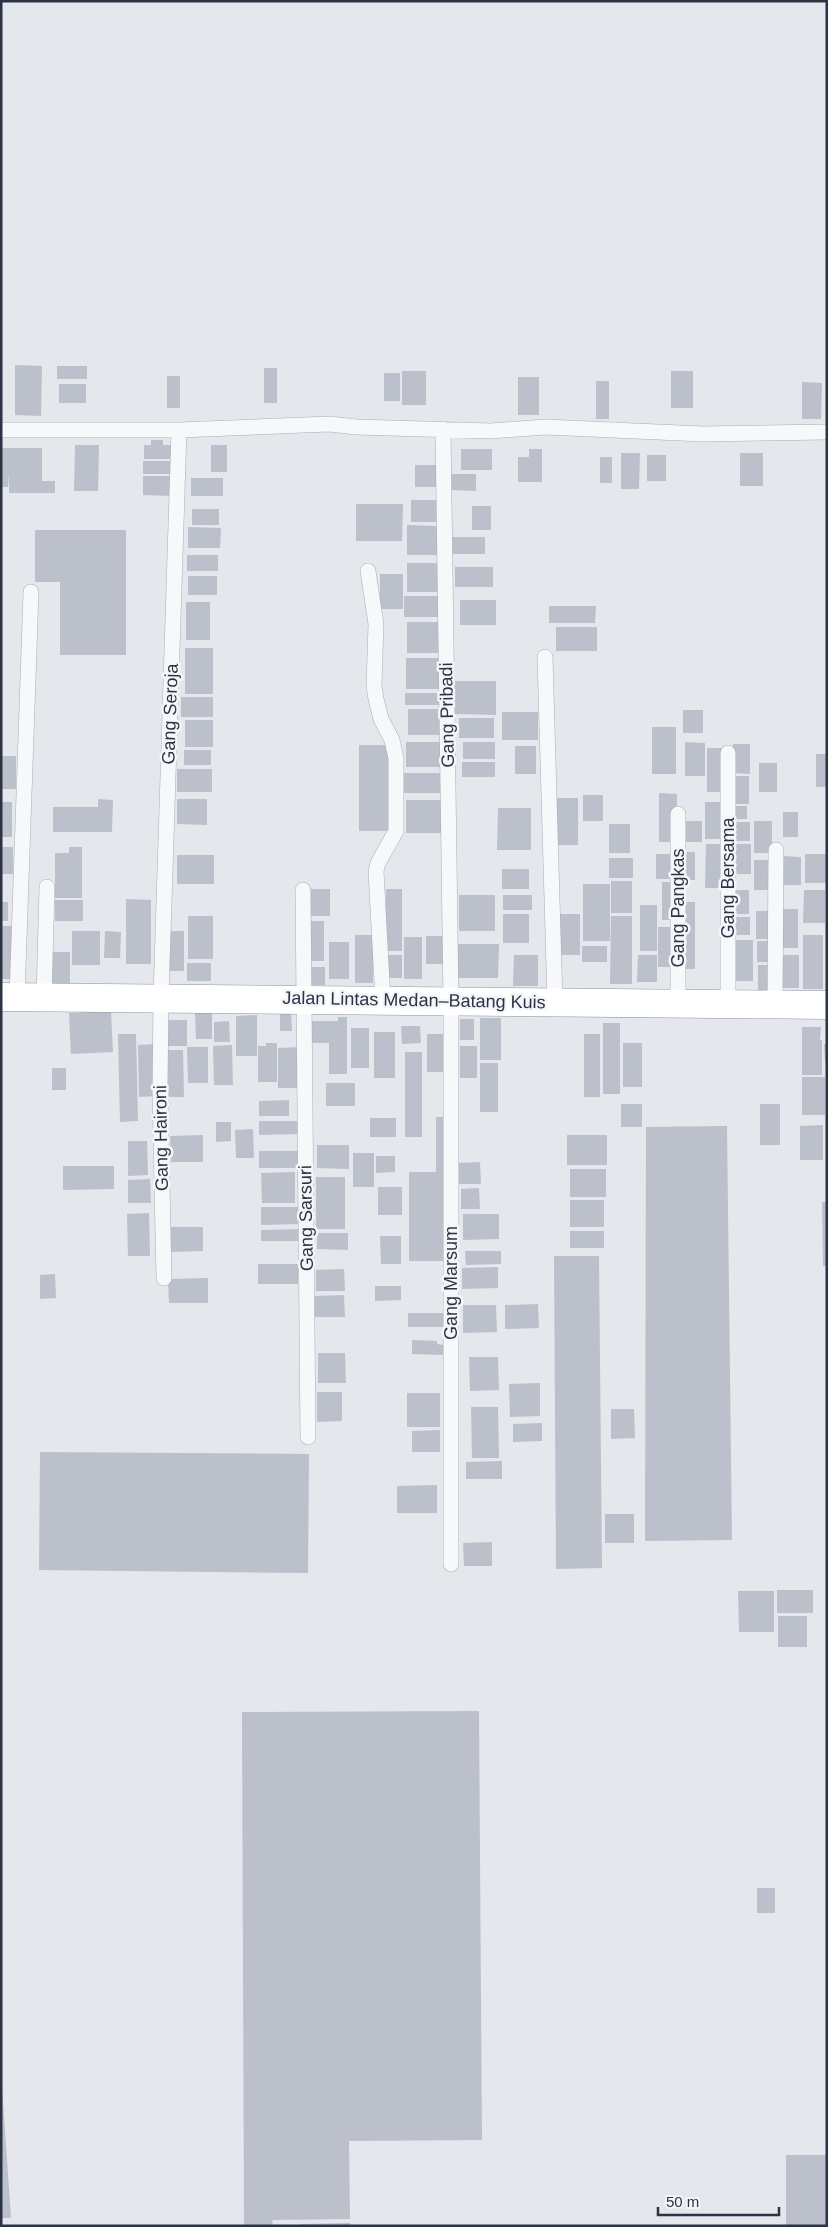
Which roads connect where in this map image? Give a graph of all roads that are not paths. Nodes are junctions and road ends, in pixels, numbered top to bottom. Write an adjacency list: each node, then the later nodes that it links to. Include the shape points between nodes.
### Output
1 (443, 429): 3 (street, via 357,428 329,424); 4 (street, via 491,431 545,427 703,434); 18 (street, Gang Pribadi)
2 (1, 430): 3 (street)
3 (179, 430): 15 (street, Gang Seroja)
4 (827, 432)
5 (368, 571): 17 (street, via 376,624 374,686 381,719 392,740 396,758 396,831 376,871)
6 (31, 592): 13 (street)
7 (545, 657): 19 (street)
8 (728, 753): 21 (street, Gang Bersama)
9 (678, 814): 20 (street, Gang Pangkas)
10 (776, 850): 22 (street)
11 (47, 887): 14 (street)
12 (303, 890): 16 (street, Gang Sarsuri)
13 (9, 997): 14 (highway, Jalan Lintas Medan–Batang Kuis)
14 (44, 997): 15 (highway, Jalan Lintas Medan–Batang Kuis)
15 (162, 997): 16 (highway, Jalan Lintas Medan–Batang Kuis); 24 (street, Gang Haironi, via 160,1091)
16 (303, 998): 17 (highway, Jalan Lintas Medan–Batang Kuis); 25 (street, Gang Sarsuri)
17 (383, 1001): 18 (highway, Jalan Lintas Medan–Batang Kuis)
18 (452, 1001): 19 (highway, Jalan Lintas Medan–Batang Kuis); 26 (street, Gang Marsum)
19 (555, 1002): 20 (highway, Jalan Lintas Medan–Batang Kuis)
20 (678, 1002): 21 (highway, Jalan Lintas Medan–Batang Kuis)
21 (728, 1003): 22 (highway, Jalan Lintas Medan–Batang Kuis)
22 (775, 1003): 23 (highway, Jalan Lintas Medan–Batang Kuis)
23 (827, 1005)
24 (164, 1278)
25 (308, 1437)
26 (451, 1564)

